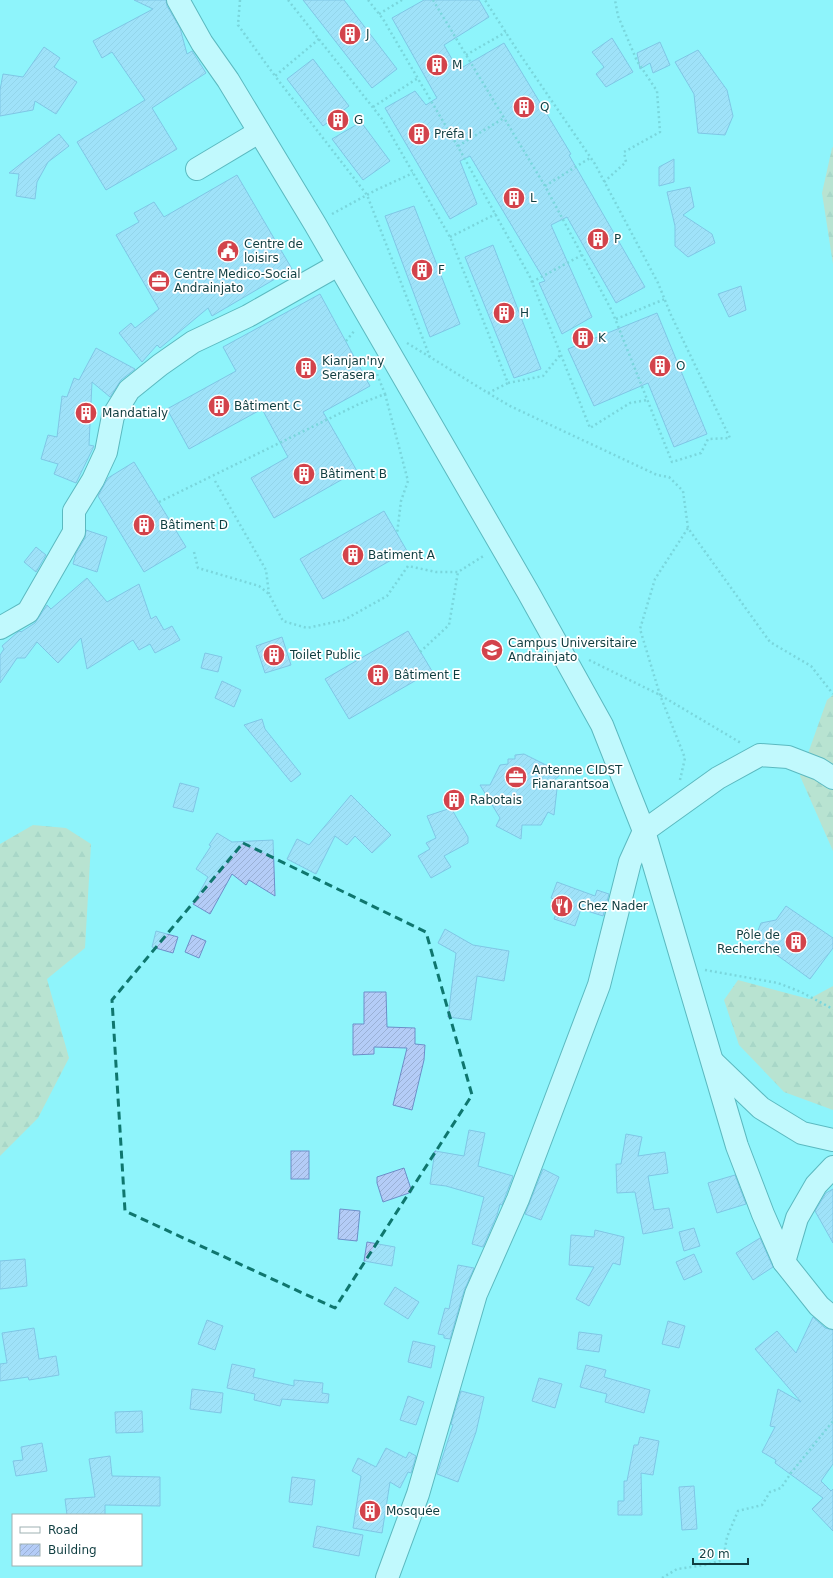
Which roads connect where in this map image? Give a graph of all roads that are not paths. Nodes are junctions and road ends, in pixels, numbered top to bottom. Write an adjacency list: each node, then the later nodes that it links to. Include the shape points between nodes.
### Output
1 (178, 0): 2 (street, via 202,43)
2 (259, 132): 3 (street); 4 (street)
3 (197, 169)
4 (338, 265): 5 (street, via 248,316 192,342 130,390 114,416 106,452 74,511 74,532 28,612); 7 (street, via 602,725)
5 (0, 628)
6 (833, 778): 7 (street, via 819,769 788,757 760,755 718,778)
7 (644, 831): 8 (street); 13 (street, via 630,862 599,985 518,1198 476,1294 418,1494)
8 (714, 1063): 9 (street, via 761,1108 802,1132); 11 (street, via 737,1146)
9 (833, 1140)
10 (833, 1166): 11 (street, via 816,1185 797,1218)
11 (784, 1262): 12 (street, via 819,1306)
12 (833, 1318)
13 (387, 1578)

